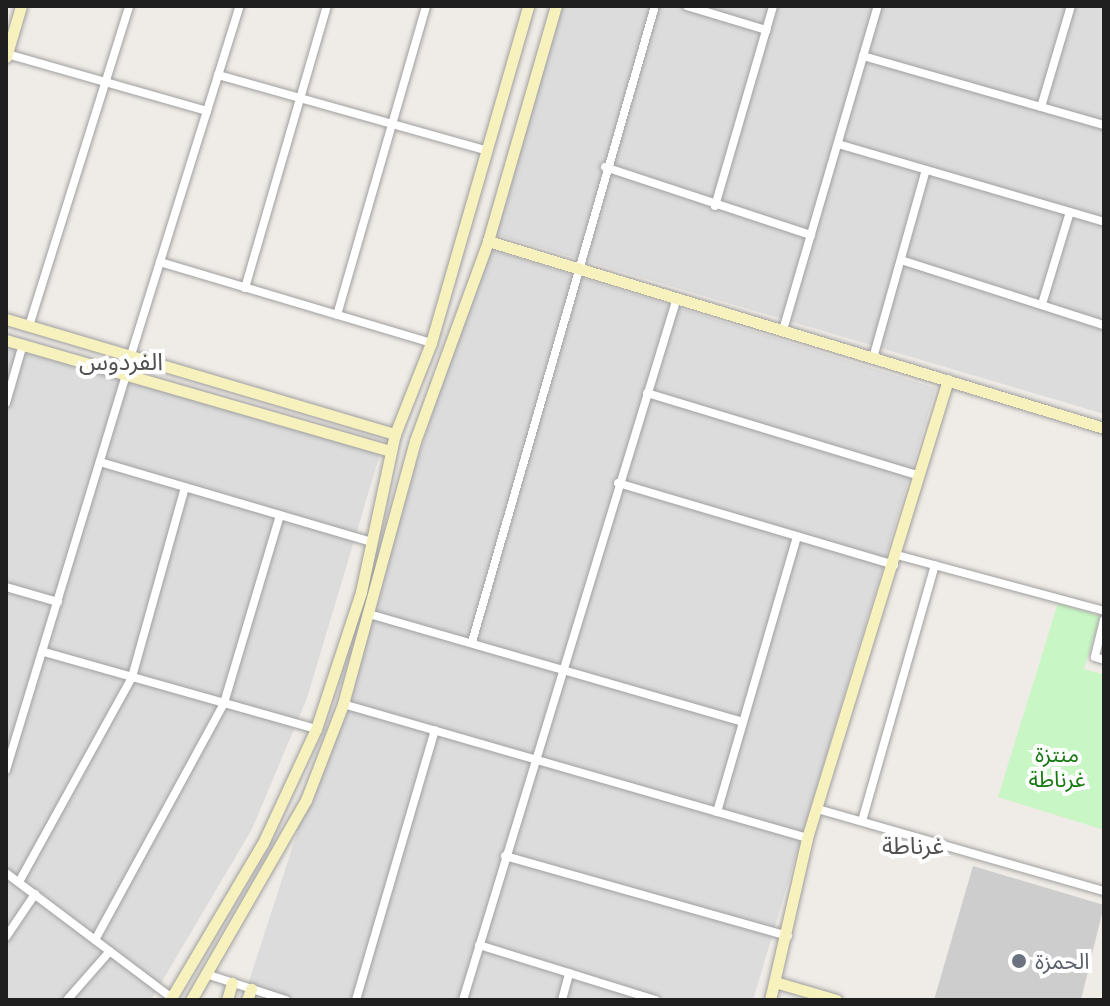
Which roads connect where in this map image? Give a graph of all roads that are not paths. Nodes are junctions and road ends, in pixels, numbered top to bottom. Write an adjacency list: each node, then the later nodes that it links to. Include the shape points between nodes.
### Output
1 (21, 6): 14 (street)
2 (129, 6): 17 (street)
3 (240, 6): 16 (street)
4 (327, 6): 18 (street)
5 (426, 6): 21 (street)
6 (528, 6): 24 (street)
7 (556, 6): 31 (street)
8 (655, 6): 25 (street)
9 (687, 6): 13 (street)
10 (773, 6): 13 (street)
11 (878, 6): 15 (street)
12 (1071, 6): 19 (street)
13 (766, 30): 27 (street)
14 (6, 55): 17 (street)
15 (863, 56): 19 (street); 23 (street)
16 (218, 75): 18 (street); 20 (street)
17 (100, 83): 20 (street); 42 (street)
18 (300, 98): 21 (street); 35 (street)
19 (1041, 107): 22 (street)
20 (207, 111): 33 (street)
21 (391, 124): 24 (street); 39 (street)
22 (1104, 125)
23 (838, 144): 26 (street); 30 (street)
24 (488, 151): 45 (street)
25 (605, 167): 27 (street); 34 (street)
26 (926, 170): 28 (street); 32 (street)
27 (715, 206): 30 (street)
28 (1070, 212): 29 (street); 37 (street)
29 (1104, 222)
30 (811, 235): 43 (street)
31 (488, 241): 34 (street); 68 (street, via 415,441)
32 (901, 260): 37 (street); 48 (street)
33 (160, 262): 35 (street); 47 (street)
34 (577, 267): 36 (street); 70 (street)
35 (245, 288): 39 (street)
36 (677, 298): 43 (street); 51 (street)
37 (1042, 304): 41 (street)
38 (1104, 311): 41 (street)
39 (337, 315): 45 (street)
40 (6, 319): 42 (street)
41 (1102, 324)
42 (29, 326): 47 (street)
43 (783, 330): 48 (street)
44 (6, 340): 46 (street)
45 (431, 343): 54 (street)
46 (23, 344): 49 (street); 52 (street)
47 (131, 355): 54 (street)
48 (873, 358): 50 (street)
49 (127, 371): 55 (street); 56 (street)
50 (948, 380): 53 (street); 57 (street)
51 (647, 393): 57 (street); 58 (street)
52 (6, 403)
53 (1104, 428)
54 (395, 434): 55 (street)
55 (390, 451): 62 (street)
56 (100, 462): 59 (street); 66 (street)
57 (920, 476): 63 (street)
58 (618, 483): 61 (street); 73 (street)
59 (185, 487): 60 (street); 74 (street)
60 (280, 515): 62 (street); 75 (street)
61 (797, 536): 63 (street); 77 (street)
62 (372, 542): 78 (street)
63 (896, 560): 64 (street); 82 (street)
64 (935, 565): 67 (street); 84 (street)
65 (6, 587): 66 (street)
66 (58, 602): 71 (street)
67 (1104, 611)
68 (369, 614): 70 (street); 76 (street)
69 (1104, 620): 72 (street, via 1095,657)
70 (472, 642): 73 (street)
71 (44, 652): 74 (street); 81 (street)
72 (1104, 660)
73 (560, 667): 77 (street); 80 (street)
74 (132, 677): 75 (street); 88 (street)
75 (224, 703): 78 (street); 93 (street)
76 (343, 704): 79 (street); 97 (street, via 306,800)
77 (743, 722): 83 (street)
78 (316, 729): 101 (street, via 263,843)
79 (435, 730): 80 (street); 106 (street)
80 (533, 759): 83 (street); 86 (street)
81 (6, 770)
82 (821, 810): 84 (street); 85 (street)
83 (717, 812): 85 (street)
84 (862, 821): 89 (street)
85 (807, 838): 91 (street)
86 (505, 856): 91 (street); 94 (street)
87 (6, 873): 88 (street)
88 (19, 882): 90 (street)
89 (1104, 891)
90 (35, 894): 92 (street); 93 (street)
91 (788, 936): 98 (street)
92 (6, 937)
93 (95, 940): 95 (street)
94 (479, 945): 96 (street); 107 (street)
95 (110, 951): 101 (street); 102 (street)
96 (569, 973): 108 (street); 109 (street)
97 (206, 974): 99 (street); 103 (street)
98 (775, 982): 110 (street); 111 (street)
99 (232, 983): 100 (street); 104 (street)
100 (249, 994): 105 (street)
101 (171, 999)
102 (67, 1000)
103 (191, 1000)
104 (227, 1000)
105 (286, 1000)
106 (356, 1000)
107 (463, 1000)
108 (562, 1000)
109 (656, 1000)
110 (770, 1000)
111 (836, 1000)

